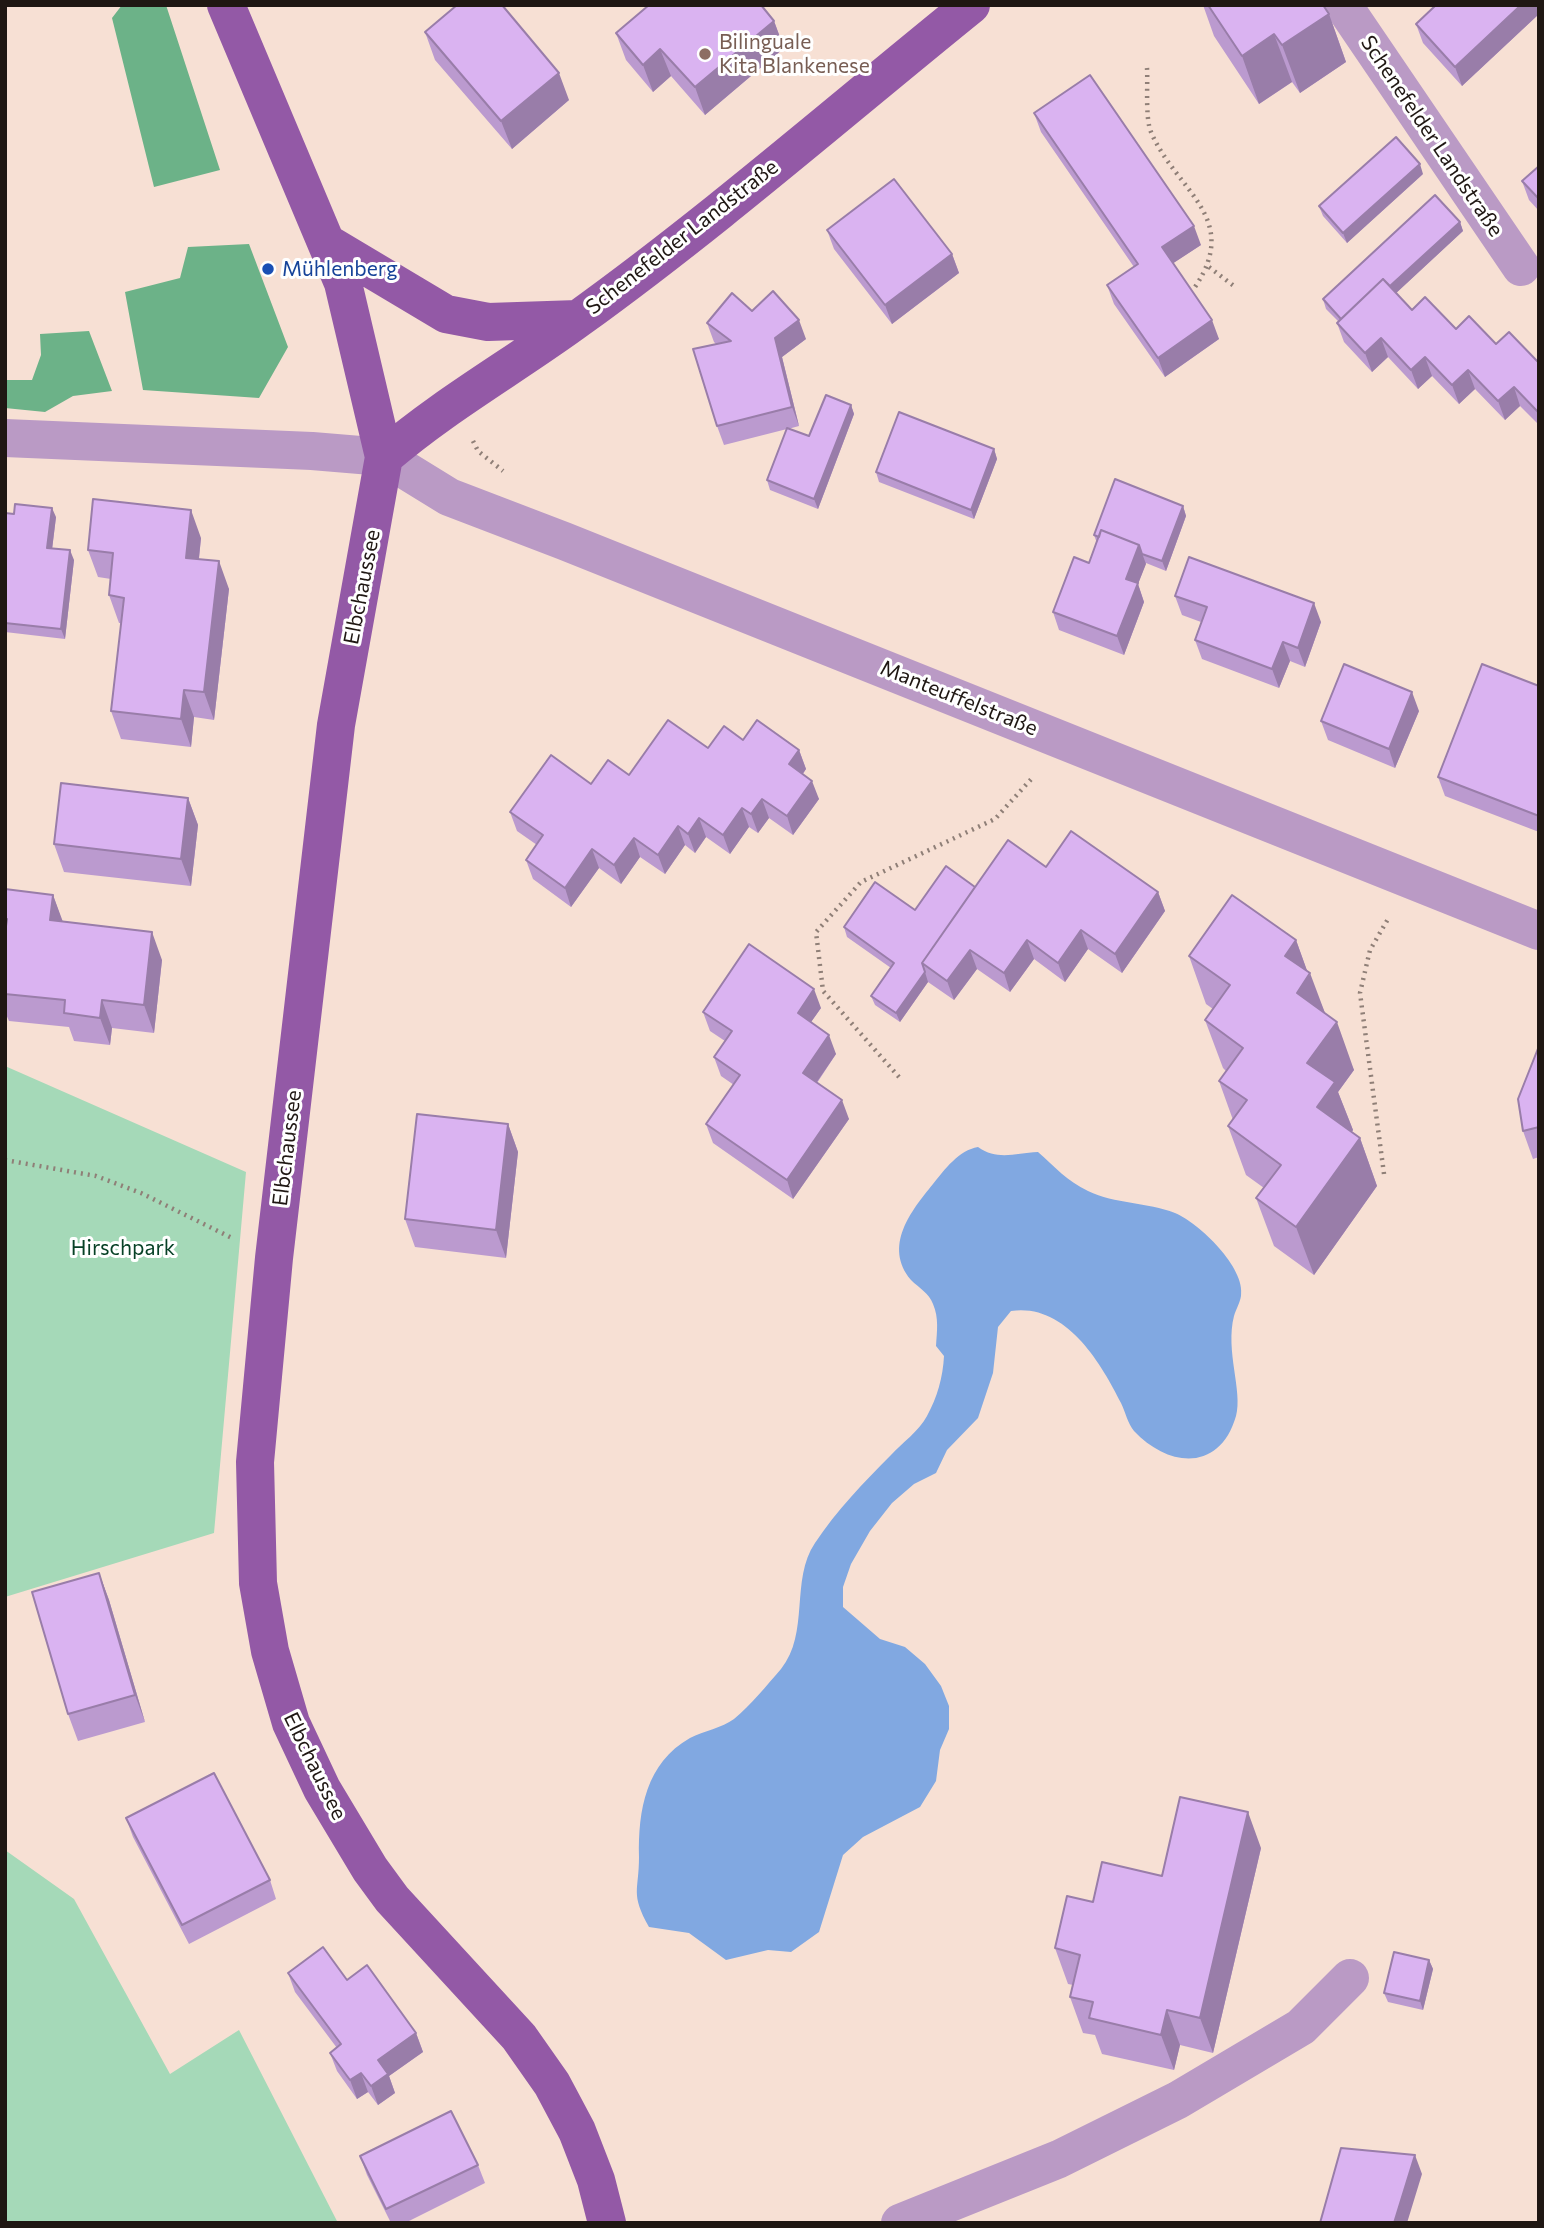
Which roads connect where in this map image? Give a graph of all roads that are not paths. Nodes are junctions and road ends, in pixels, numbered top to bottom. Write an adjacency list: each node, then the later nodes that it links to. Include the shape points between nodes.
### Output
1 (226, 5): 4 (main road, Elbchaussee)
2 (971, 5): 6 (main road, Schenefelder Landstraße)
3 (1343, 5): 5 (street, Schenefelder Landstraße)
4 (327, 243): 6 (main road, via 446,314 488,322); 8 (main road, Elbchaussee, via 343,283)
5 (1521, 267)
6 (578, 319): 8 (main road, Schenefelder Landstraße, via 419,427)
7 (5, 438): 8 (street)
8 (384, 457): 9 (street, Manteuffelstraße, via 449,497); 11 (main road, Elbchaussee, via 336,725 274,1258 254,1462 258,1583 270,1651 291,1723 322,1789 370,1869 417,1928 519,2037 552,2084 596,2180)
9 (1539, 931)
10 (1350, 1978): 12 (street, via 1301,2027 1178,2100 1059,2159)
11 (607, 2223)
12 (900, 2223)

